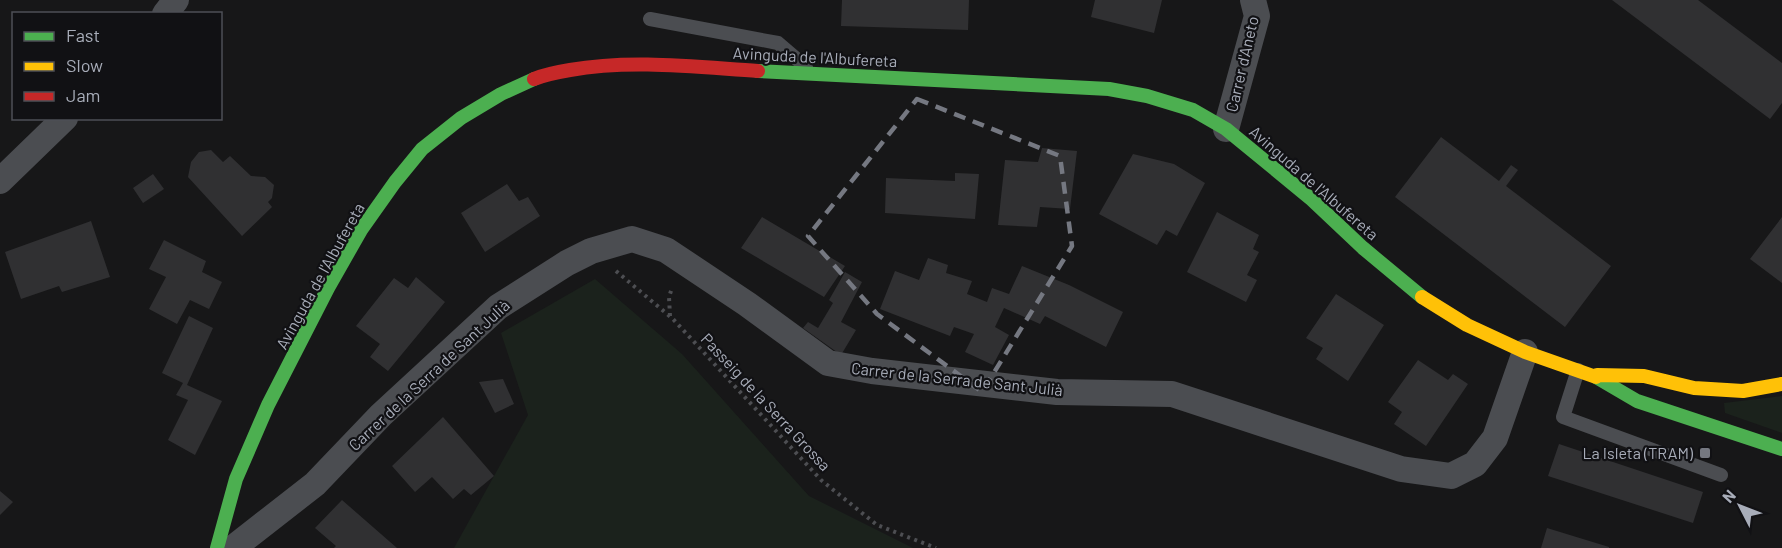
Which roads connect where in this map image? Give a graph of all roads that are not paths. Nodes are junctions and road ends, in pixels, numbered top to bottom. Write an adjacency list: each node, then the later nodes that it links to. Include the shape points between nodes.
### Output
1 (176, 0): 3 (street)
2 (1253, 0): 7 (street, Carrer d'Aneto, via 1257,16)
3 (167, 12)
4 (650, 19): 5 (lane, via 777,43)
5 (814, 74): 7 (main road, Avinguda de l'Albufereta, via 1108,89 1193,110); 15 (main road, Avinguda de l'Albufereta, via 597,65 543,75 461,118 422,149 395,182 333,278 268,405 236,479)
6 (62, 120): 8 (street)
7 (1226, 129): 9 (main road, Avinguda de l'Albufereta, via 1419,295 1467,325)
8 (0, 181)
9 (1525, 352): 10 (main road, Avinguda de l'Albufereta); 16 (street, Carrer de la Serra de Sant Julià, via 1495,438 1474,464 1452,476 1401,469 1172,394 1057,392 828,363 666,250 632,239 591,251 498,307 381,415 315,484)
10 (1578, 370): 11 (main road, Avinguda de l'Albufereta); 14 (lane, via 1563,417)
11 (1592, 375): 12 (main road, Avinguda de l'Albufereta, via 1644,376 1694,388 1743,391); 13 (main road, Avinguda de l'Albufereta, via 1637,401)
12 (1782, 384)
13 (1782, 449)
14 (1721, 475)
15 (217, 548)
16 (233, 548)

